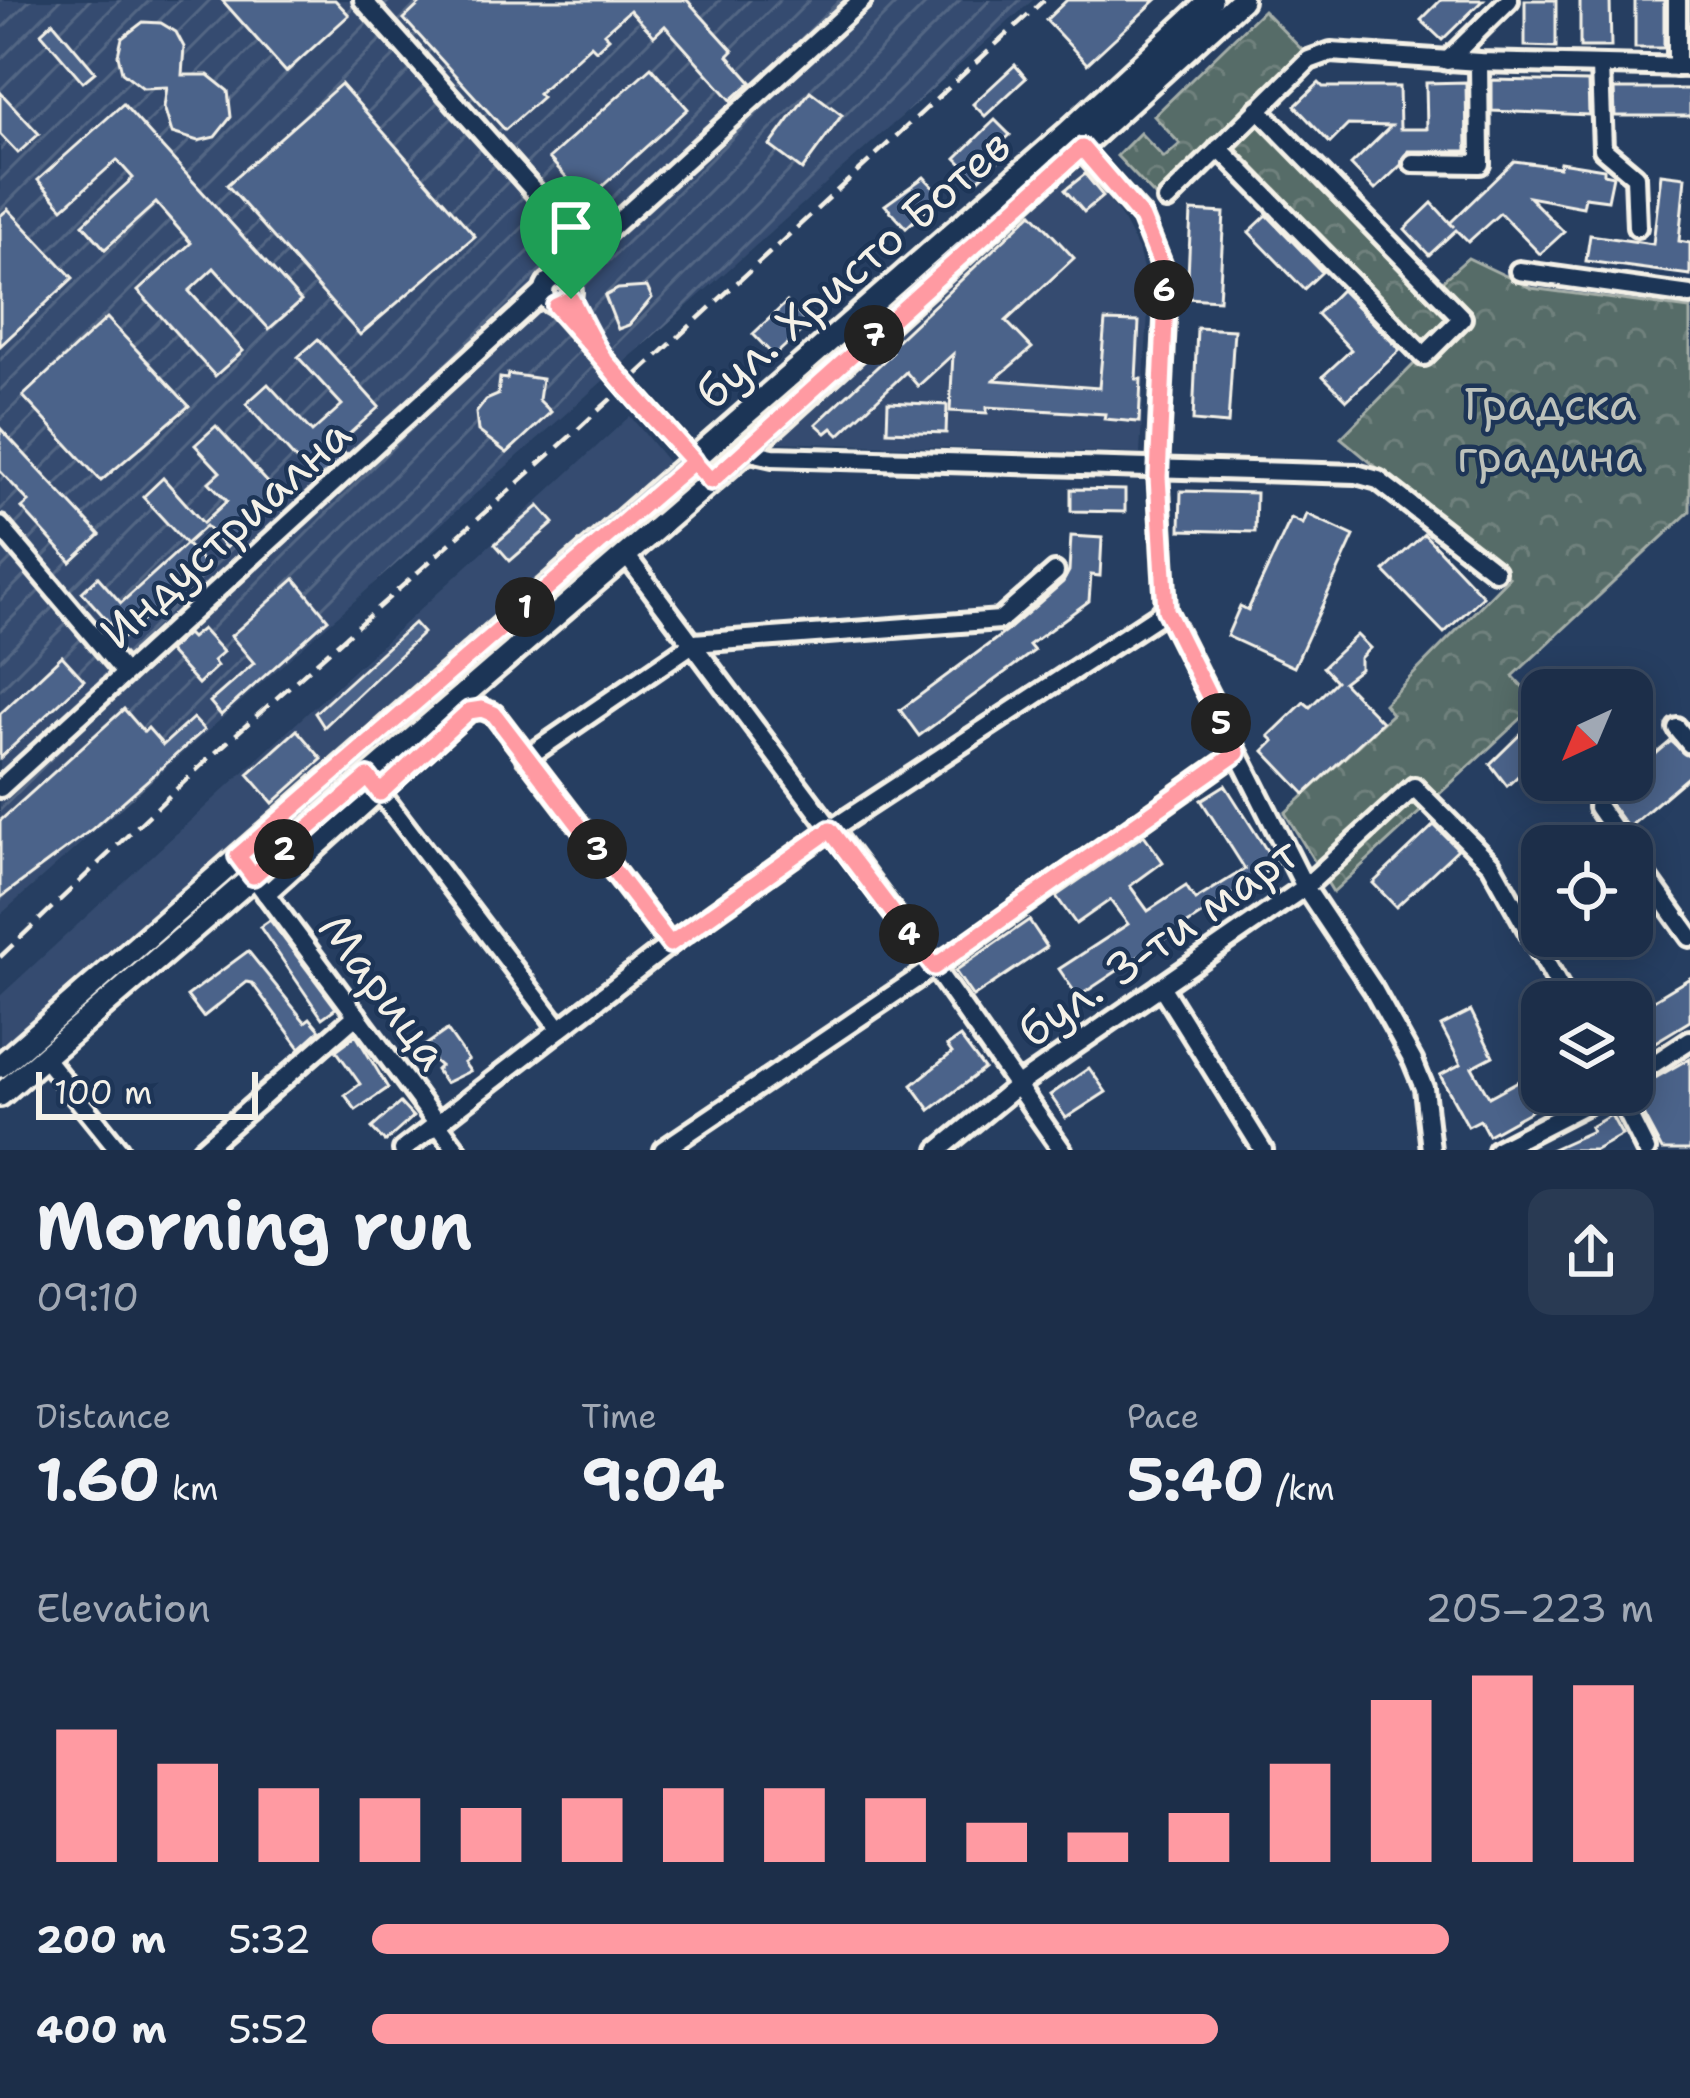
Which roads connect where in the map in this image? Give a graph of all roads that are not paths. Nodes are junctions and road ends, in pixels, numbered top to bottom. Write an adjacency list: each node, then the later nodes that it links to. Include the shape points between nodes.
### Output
1 (363, 0): 17 (street)
2 (862, 0): 17 (street, Индустриална)
3 (1211, 0): 12 (main road, бул. Христо Ботев)
4 (1240, 0): 12 (main road, бул. Христо Ботев)
5 (1509, 0): 7 (street)
6 (1677, 0): 10 (street)
7 (1447, 61): 8 (street); 11 (street, via 1330,52 1309,60)
8 (1479, 62): 9 (street); 14 (street, via 1480,164)
9 (1600, 67): 10 (street); 16 (street, via 1601,140 1635,176)
10 (1684, 67)
11 (1258, 109): 13 (street); 13 (street, via 1462,318 1424,356)
12 (1074, 141): 21 (main road, бул. Христо Ботев); 22 (main road, бул. Христо Ботев); 23 (street, via 1142,218 1161,264)
13 (1219, 148): 15 (street)
14 (1413, 163)
15 (1167, 200)
16 (1637, 227)
17 (588, 251): 19 (street, Индустриална)
18 (1519, 271): 20 (street)
19 (558, 295): 22 (street); 31 (street, Индустриална, via 499,331)
20 (1690, 295)
21 (746, 451): 23 (street); 24 (main road, бул. Христо Ботев)
22 (694, 461): 24 (street); 41 (main road, бул. Христо Ботев)
23 (1158, 470): 27 (street, via 1297,470 1378,480); 29 (street)
24 (711, 481): 26 (main road, бул. Христо Ботев)
25 (0, 526): 31 (street)
26 (626, 555): 30 (street); 36 (main road, бул. Христо Ботев)
27 (1495, 571)
28 (1055, 572): 30 (street, via 1000,620)
29 (1166, 610): 34 (street); 40 (street)
30 (694, 643): 35 (street); 40 (street)
31 (125, 673): 37 (street, Индустриална)
32 (1677, 728): 33 (street)
33 (1690, 745)
34 (1237, 753): 44 (street); 47 (street)
35 (526, 758): 36 (street, via 494,714 469,711); 46 (street)
36 (374, 785): 42 (main road, бул. Христо Ботев); 51 (street)
37 (0, 788)
38 (1598, 807): 39 (street)
39 (1610, 825)
40 (830, 830): 46 (street); 47 (street)
41 (238, 856): 42 (street, Марица); 55 (main road, бул. Христо Ботев)
42 (259, 885): 50 (street, Марица); 53 (main road, бул. Христо Ботев)
43 (1653, 885): 45 (street)
44 (1305, 887): 48 (street, бул. 3-ти март, via 1414,787 1491,864); 49 (street, бул. 3-ти март); 69 (street, via 1413,1060)
45 (1690, 937)
46 (670, 944): 51 (street)
47 (934, 967): 56 (street); 65 (street)
48 (1556, 981)
49 (1161, 986): 56 (street, бул. 3-ти март); 68 (street)
50 (357, 1015): 60 (street, Марица); 62 (street)
51 (560, 1030): 60 (street)
52 (1690, 1040): 54 (street)
53 (44, 1057): 57 (main road, бул. Христо Ботев); 61 (street)
54 (1653, 1064)
55 (0, 1066)
56 (1018, 1085): 66 (street, бул. 3-ти март); 67 (street)
57 (0, 1095)
58 (1572, 1113): 70 (street)
59 (1626, 1113): 71 (street)
60 (436, 1122): 63 (street); 64 (street, Марица)
61 (119, 1150)
62 (202, 1150)
63 (403, 1150)
64 (458, 1150)
65 (664, 1150)
66 (939, 1150)
67 (1062, 1150)
68 (1263, 1150)
69 (1431, 1150)
70 (1497, 1150)
71 (1646, 1150)

